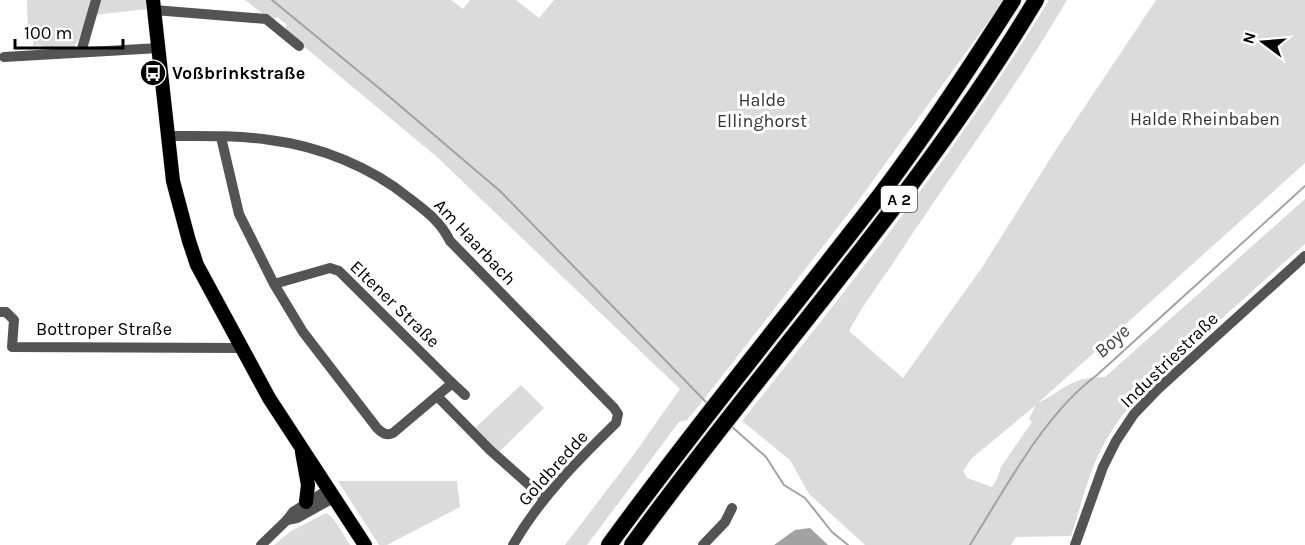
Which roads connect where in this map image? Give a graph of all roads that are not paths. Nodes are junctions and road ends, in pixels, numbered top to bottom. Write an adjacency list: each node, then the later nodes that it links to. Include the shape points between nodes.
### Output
1 (96, 0): 7 (street)
2 (1013, 0): 28 (highway, A 2, via 875,202)
3 (1036, 0): 29 (highway, A 2, via 934,153)
4 (154, 5): 5 (street, via 266,20); 6 (main road)
5 (299, 46)
6 (159, 48): 7 (street); 9 (main road)
7 (81, 52): 8 (street)
8 (4, 57)
9 (168, 136): 10 (street, Am Haarbach); 14 (main road, via 173,181 197,265)
10 (221, 137): 12 (street, via 239,214); 18 (street, Am Haarbach, via 271,140 304,147 347,162 398,188 435,218 450,241)
11 (1305, 256): 31 (street, Industriestraße, via 1134,414 1111,450)
12 (274, 284): 15 (street, Eltener Straße, via 330,268 339,271); 17 (street, via 303,332 383,433 393,433)
13 (0, 312): 14 (street, Bottroper Straße, via 14,320 12,347)
14 (241, 348): 19 (main road)
15 (451, 382): 16 (street, Eltener Straße); 17 (street)
16 (465, 395)
17 (437, 396): 21 (street)
18 (618, 414): 21 (street, Goldbredde, via 616,423)
19 (302, 450): 20 (main road); 22 (main road, via 309,485)
20 (332, 493): 22 (street); 24 (street, via 297,518); 26 (main road)
21 (544, 498): 27 (street, Goldbredde)
22 (306, 502): 24 (street)
23 (732, 508): 30 (street, via 725,522)
24 (287, 520): 25 (street)
25 (261, 545)
26 (365, 545)
27 (513, 545)
28 (609, 545)
29 (632, 545)
30 (703, 545)
31 (1075, 545)

